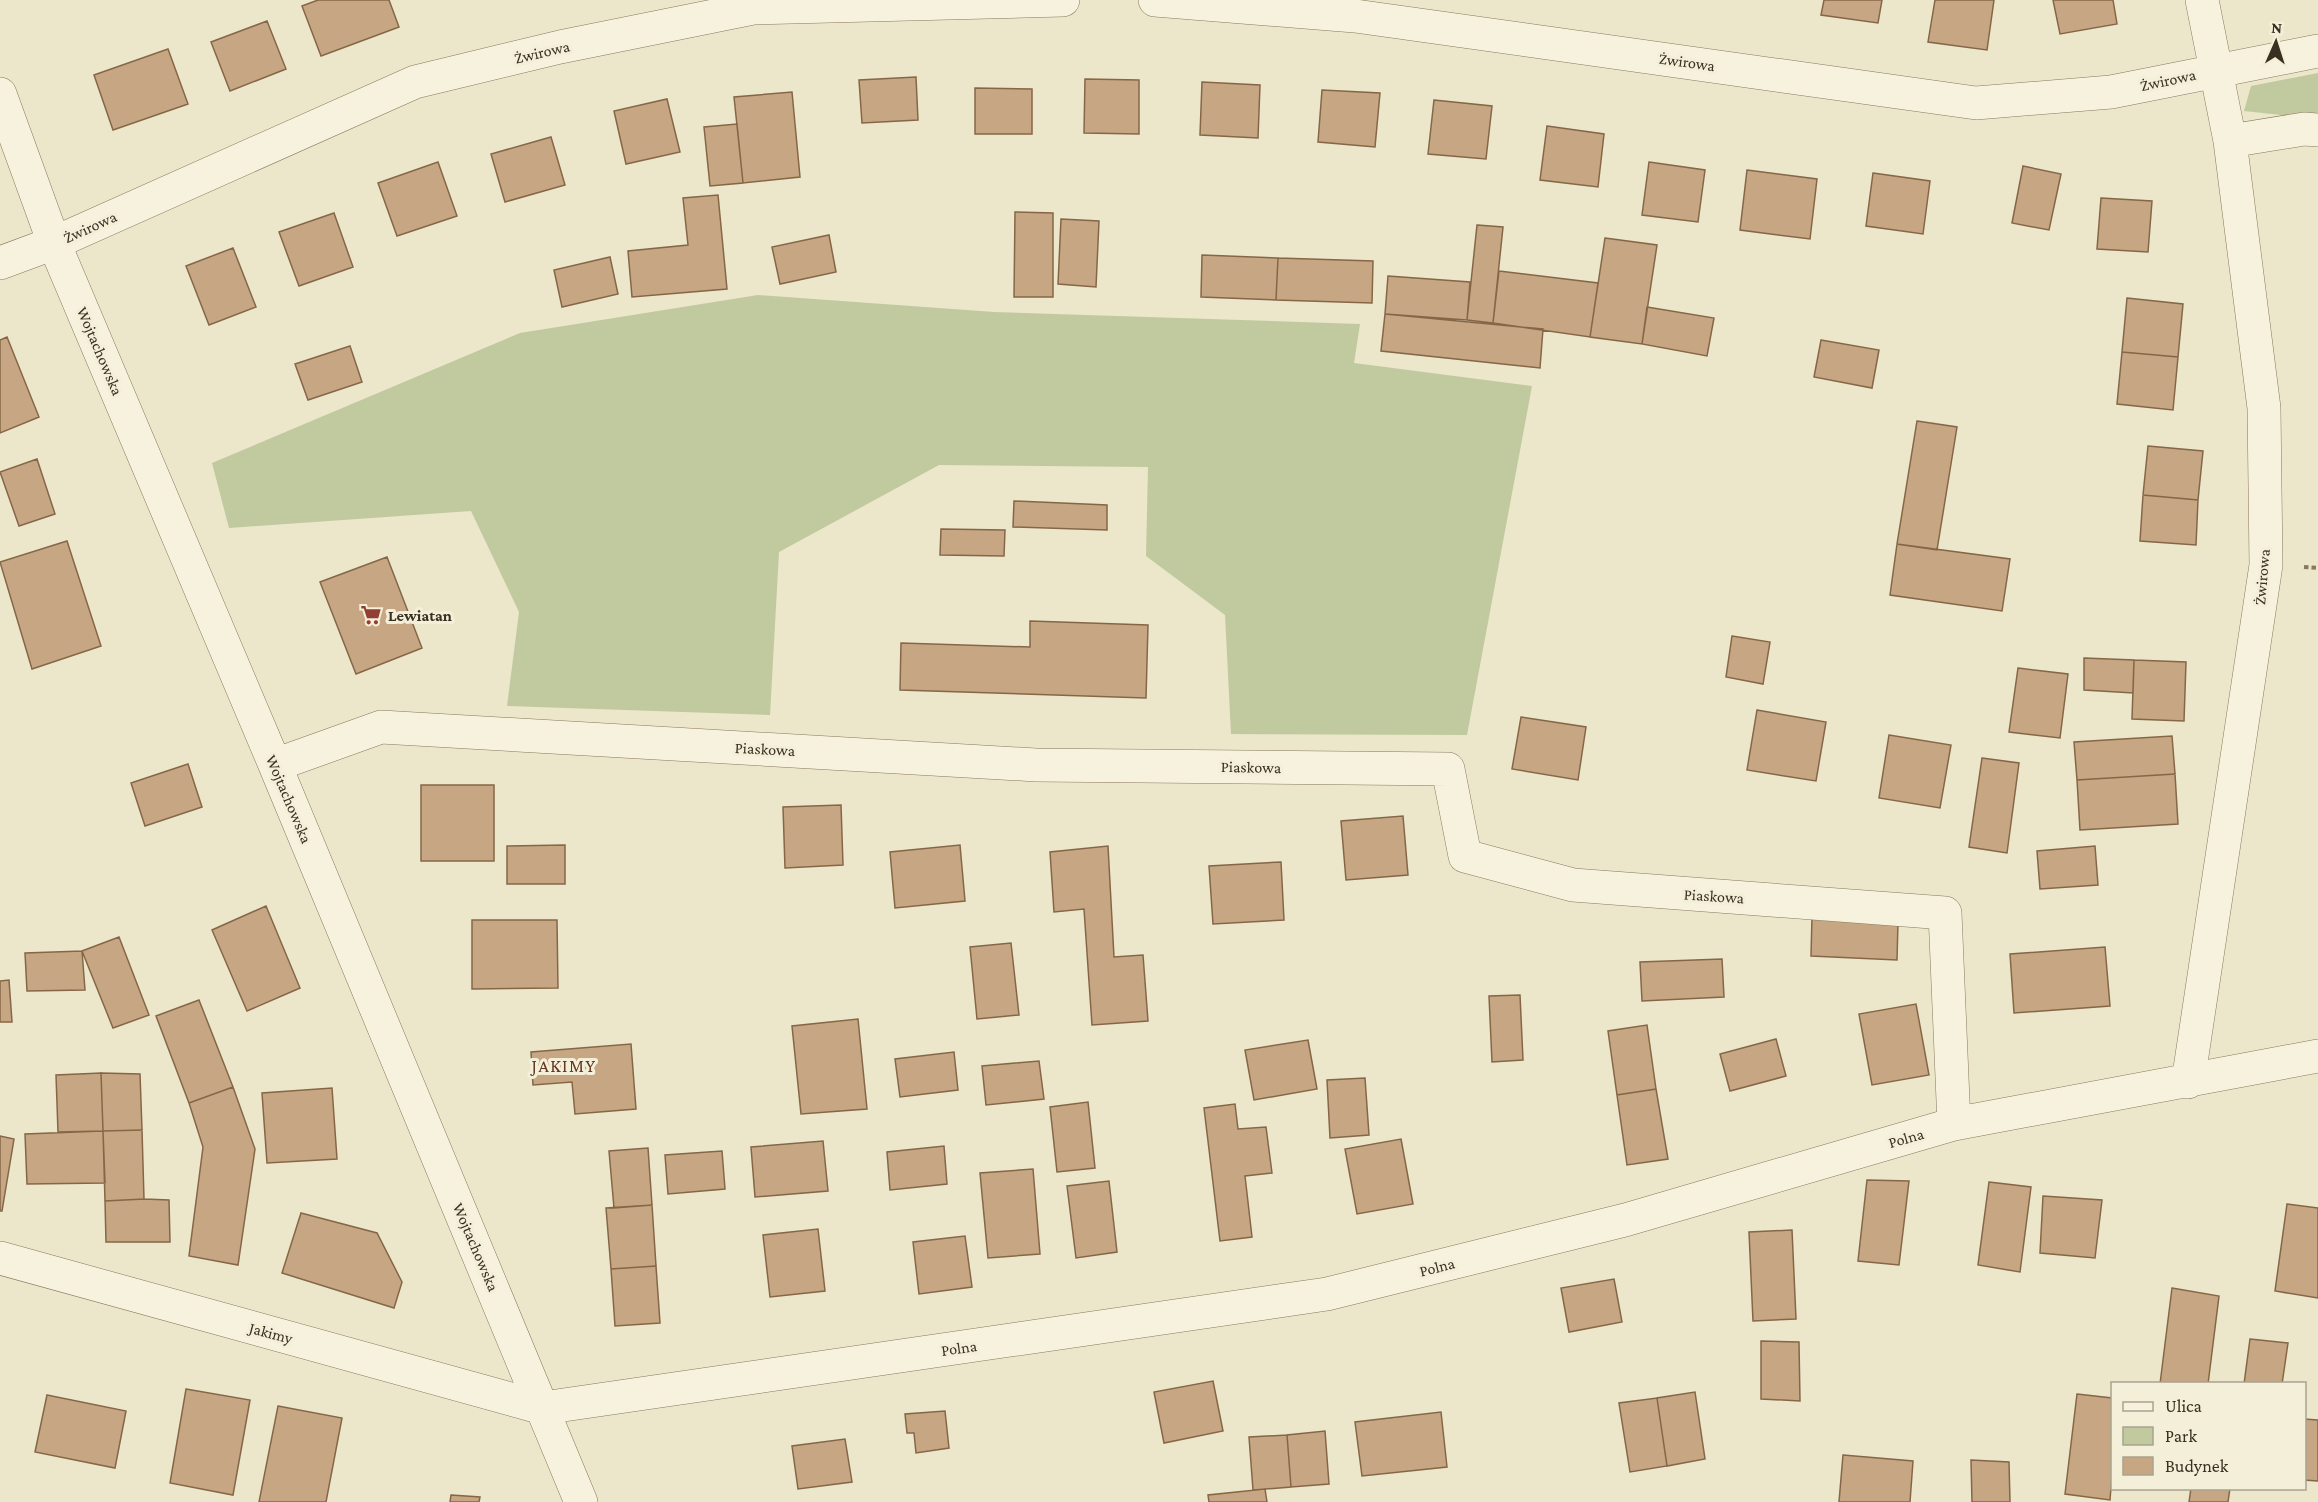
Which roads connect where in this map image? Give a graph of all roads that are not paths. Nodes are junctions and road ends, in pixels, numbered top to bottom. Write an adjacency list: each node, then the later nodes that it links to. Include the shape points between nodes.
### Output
1 (1063, 0): 9 (street, Żwirowa, via 753,8 437,76 415,82)
2 (1155, 0): 5 (street, Żwirowa, via 1355,16 1976,103 2111,92)
3 (2202, 0): 5 (street, Żwirowa)
4 (2318, 51): 5 (street)
5 (2216, 70): 8 (street, Żwirowa)
6 (0, 94): 9 (street, Wojtachowska)
7 (2318, 130): 8 (street)
8 (2230, 141): 13 (street, Żwirowa, via 2264,408 2266,565)
9 (54, 243): 10 (street, Żwirowa); 11 (street, Wojtachowska)
10 (0, 263)
11 (275, 765): 14 (street, Piaskowa, via 381,727 1036,765 1448,769 1464,856 1573,885 1945,913); 16 (street, Wojtachowska)
12 (2318, 1056): 13 (street, Polna)
13 (2188, 1082): 14 (street, Polna)
14 (1954, 1124): 16 (street, Polna, via 1625,1220 1327,1294)
15 (0, 1258): 16 (street, Jakimy)
16 (543, 1408): 17 (street, Wojtachowska)
17 (581, 1502)

